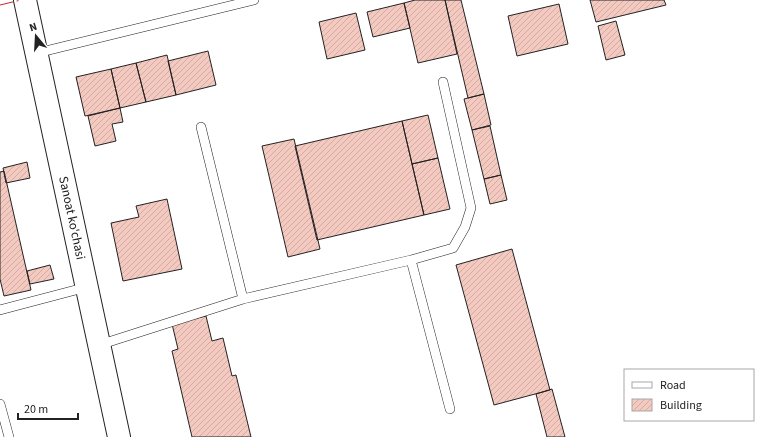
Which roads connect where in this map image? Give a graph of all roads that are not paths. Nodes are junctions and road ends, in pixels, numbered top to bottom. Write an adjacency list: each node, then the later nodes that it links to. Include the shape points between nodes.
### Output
1 (25, 0): 3 (street, Sanoat ko'chasi)
2 (254, 0): 3 (lane)
3 (37, 53): 7 (street, Sanoat ko'chasi)
4 (442, 82): 6 (lane, via 472,208 453,248)
5 (201, 127): 8 (lane)
6 (411, 260): 8 (lane); 12 (lane)
7 (87, 287): 9 (lane); 10 (street, Sanoat ko'chasi)
8 (243, 299): 10 (lane)
9 (0, 310)
10 (99, 345): 14 (street, Sanoat ko'chasi)
11 (0, 404): 13 (lane)
12 (450, 409)
13 (8, 437)
14 (118, 437)

